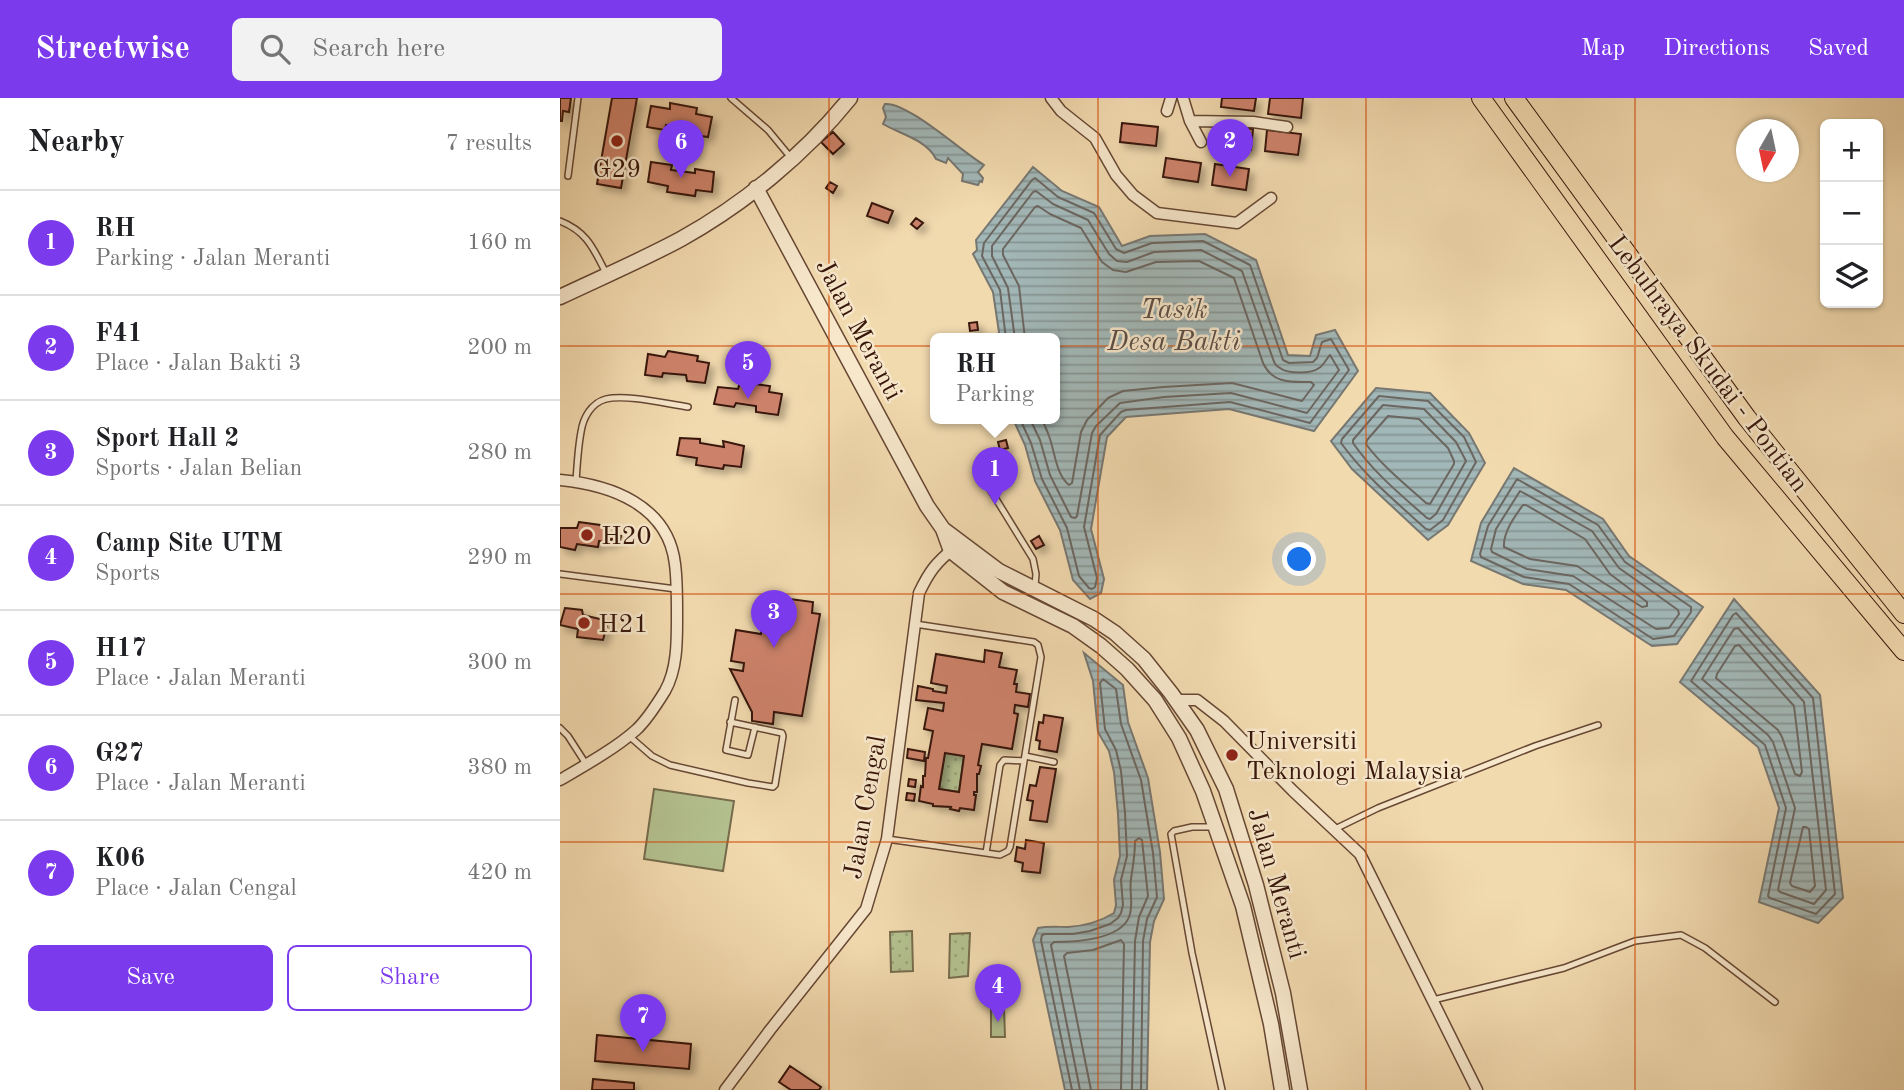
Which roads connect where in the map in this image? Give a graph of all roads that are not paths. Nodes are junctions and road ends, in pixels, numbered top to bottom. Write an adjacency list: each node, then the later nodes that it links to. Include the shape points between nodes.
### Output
1 (578, 98): 14 (lane)
2 (731, 98): 13 (lane, via 768,130)
3 (1051, 98): 16 (street, via 1095,138 1133,195 1157,213 1237,223)
4 (1171, 98): 9 (street)
5 (1183, 98): 10 (street)
6 (1481, 98): 30 (highway, Lebuhraya Skudai - Pontian, via 1725,437)
7 (1514, 98): 28 (highway, Lebuhraya Skudai - Pontian, via 1746,418)
8 (846, 103): 13 (street)
9 (1167, 111)
10 (1190, 121): 11 (street); 12 (street)
11 (1287, 127)
12 (1201, 142)
13 (792, 159): 15 (street)
14 (568, 176)
15 (756, 188): 18 (street, via 681,239); 24 (street, Jalan Meranti, via 920,494)
16 (1271, 198)
17 (560, 221): 18 (lane, via 586,237)
18 (607, 275): 19 (street)
19 (560, 297)
20 (688, 407): 22 (lane, via 629,398 606,399 594,405 581,430)
21 (560, 480): 22 (street)
22 (576, 482): 26 (street, via 626,495 645,507 668,538)
23 (988, 486): 27 (lane, via 1033,559)
24 (956, 546): 27 (street, Jalan Meranti); 29 (street, Jalan Cengal, via 928,573 919,593); 42 (street, Jalan Meranti, via 1003,592 1073,626 1127,669 1155,700 1179,738)
25 (560, 574): 26 (lane)
26 (677, 589): 37 (street, via 677,641 666,688)
27 (1034, 589): 32 (street, Jalan Meranti, via 1115,633 1144,659)
28 (1904, 614)
29 (915, 624): 38 (lane, via 1038,645 1041,657); 44 (street, Jalan Cengal)
30 (1904, 652)
31 (735, 700): 33 (lane)
32 (1176, 700): 43 (street, via 1197,700 1224,721); 51 (street, Jalan Meranti, via 1203,740 1236,819 1283,993)
33 (730, 722): 35 (lane); 35 (lane, via 725,749 745,755)
34 (1598, 725): 43 (lane, via 1378,808)
35 (755, 727): 37 (lane, via 779,731 783,736 773,787 670,765)
36 (560, 728): 40 (lane)
37 (629, 736): 40 (street)
38 (1024, 759): 39 (lane); 45 (lane, via 1000,765); 45 (lane, via 1010,847 1000,855)
39 (1054, 762)
40 (586, 764): 41 (street)
41 (560, 780)
42 (1216, 827): 49 (lane, via 1192,827 1171,834); 50 (street, Jalan Meranti, via 1243,906)
43 (1335, 829): 46 (street, via 1360,853)
44 (887, 839): 45 (lane); 48 (street, Jalan Cengal, via 866,909)
45 (986, 853)
46 (1433, 999): 47 (lane, via 1564,968 1635,941 1681,935); 52 (street)
47 (1775, 1002)
48 (725, 1090)
49 (1222, 1090)
50 (1282, 1090)
51 (1300, 1090)
52 (1477, 1090)

